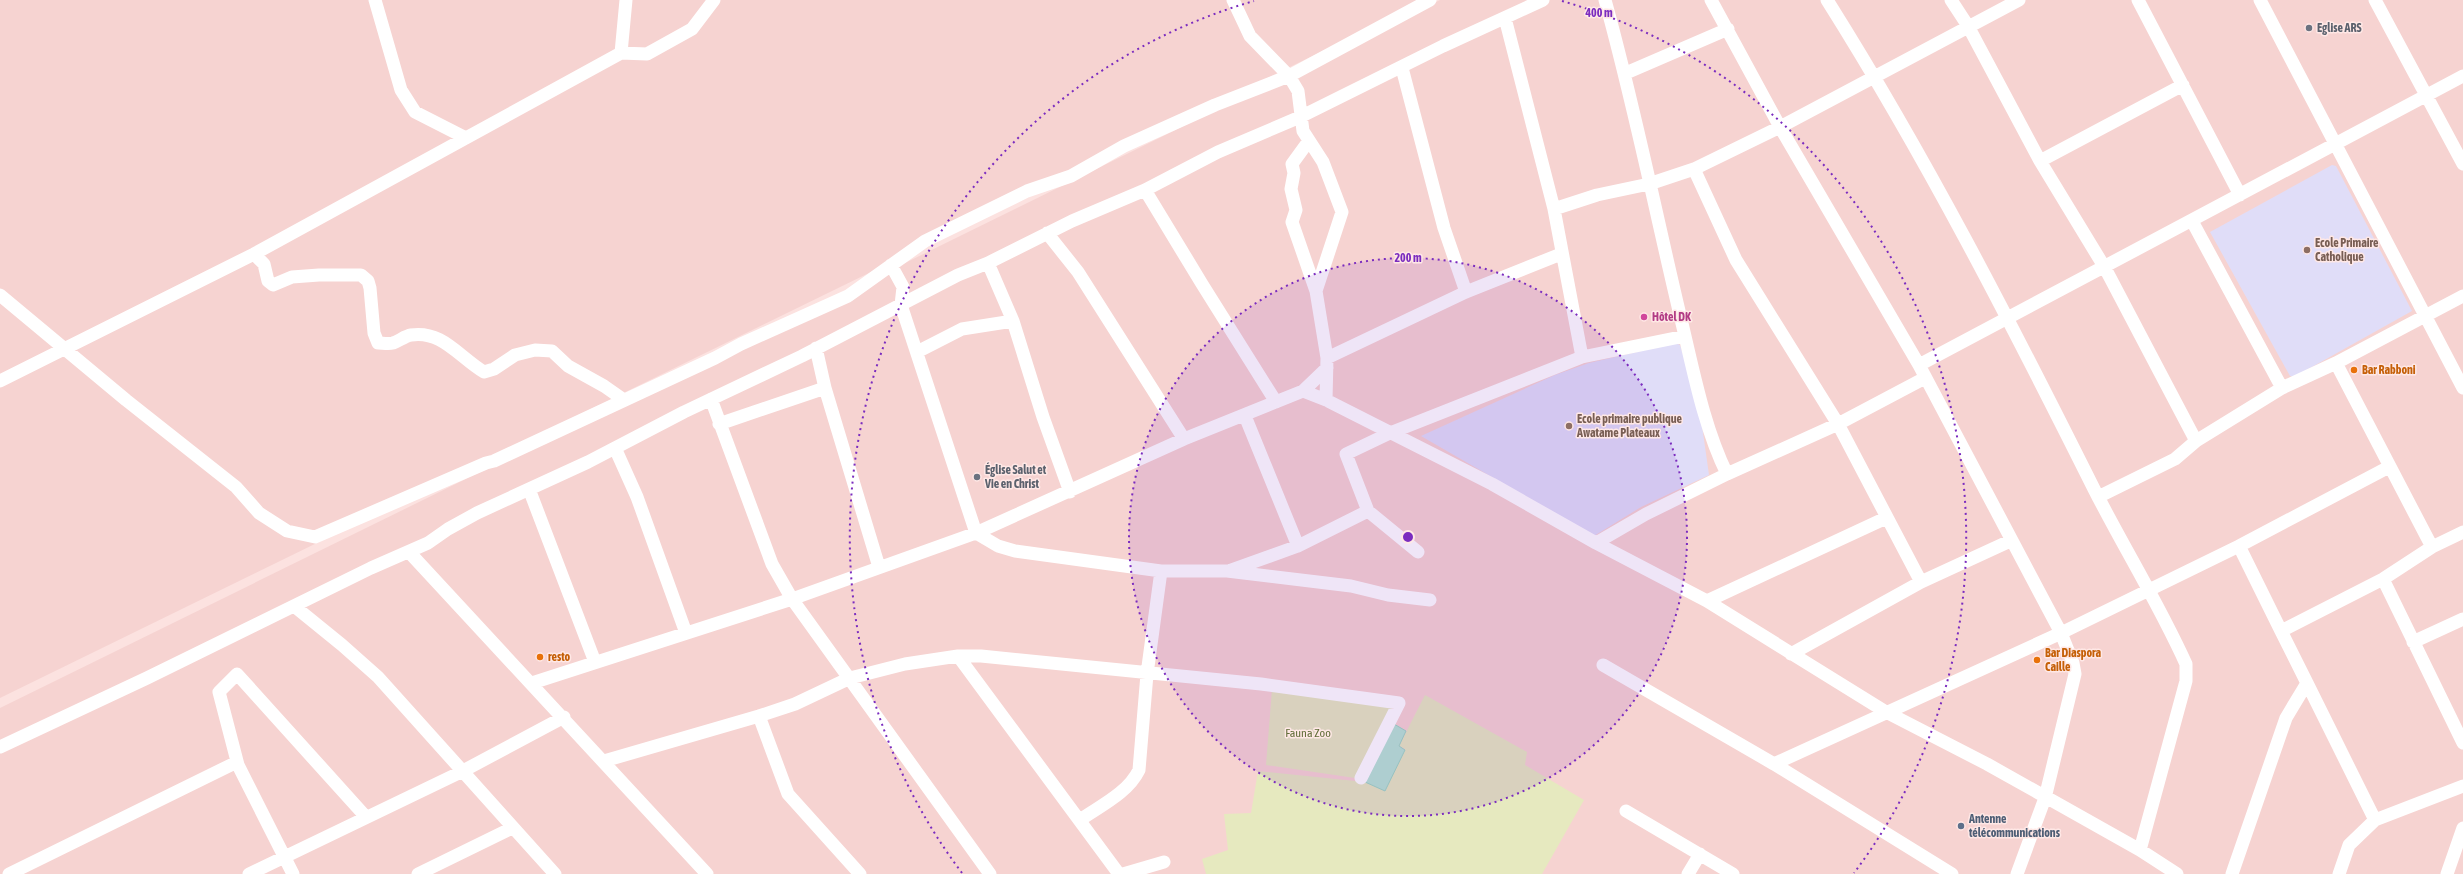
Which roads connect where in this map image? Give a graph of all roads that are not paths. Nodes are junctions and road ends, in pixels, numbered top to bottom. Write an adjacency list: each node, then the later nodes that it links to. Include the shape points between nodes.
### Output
1 (375, 0): 28 (street, via 401,90 415,112)
2 (626, 0): 18 (street)
3 (714, 0): 18 (street, via 692,29 647,54)
4 (1232, 0): 21 (street, via 1250,36)
5 (1430, 0): 21 (street)
6 (1543, 0): 15 (street)
7 (1605, 0): 20 (street)
8 (1711, 0): 17 (street)
9 (1827, 0): 22 (street)
10 (1952, 0): 16 (street)
11 (2019, 0): 16 (street)
12 (2138, 0): 24 (street)
13 (2260, 0): 30 (street)
14 (2375, 0): 25 (street)
15 (1505, 18): 19 (street); 37 (street)
16 (1968, 26): 22 (street); 31 (street)
17 (1728, 29): 20 (street); 27 (street)
18 (621, 53): 28 (street)
19 (1402, 68): 26 (street); 46 (street, via 1444,228)
20 (1626, 73): 34 (street)
21 (1288, 76): 26 (street, via 1298,91); 43 (street, via 1215,105 1124,146 1071,176 1027,191 924,240)
22 (1875, 76): 27 (street); 51 (street)
23 (2463, 76): 25 (street)
24 (2183, 85): 31 (street); 36 (street)
25 (2426, 95): 30 (street); 32 (street)
26 (1300, 117): 29 (street); 35 (street, via 1218,152)
27 (1780, 127): 33 (street); 60 (street)
28 (466, 138): 40 (street)
29 (1308, 142): 45 (street, via 1292,164 1294,174 1291,189 1296,210 1292,222); 45 (street, via 1323,162 1342,212)
30 (2336, 144): 36 (street); 50 (street)
31 (2040, 161): 44 (street)
32 (2463, 164)
33 (1694, 169): 34 (street); 73 (street, via 1740,266)
34 (1649, 184): 37 (street, via 1597,195); 53 (street)
35 (1145, 190): 39 (street); 70 (street)
36 (2240, 195): 38 (street)
37 (1554, 209): 41 (street)
38 (2192, 221): 44 (street); 64 (street)
39 (1047, 233): 42 (street); 75 (street, via 1078,272)
40 (254, 254): 54 (street); 68 (street, via 264,264 268,280 273,284 292,277 312,275 361,276 368,281 370,288 374,333 378,342 393,343 410,335 429,335 443,340 484,372 494,369 515,355 535,350 552,351 568,366)
41 (1561, 254): 46 (street); 57 (street)
42 (988, 263): 49 (street, via 958,275); 52 (street)
43 (891, 265): 49 (street, via 903,287); 68 (street, via 848,296)
44 (2105, 268): 51 (street); 76 (street)
45 (1316, 291): 58 (street)
46 (1466, 292): 58 (street)
47 (0, 295): 54 (street)
48 (2463, 296): 50 (street)
49 (901, 305): 55 (street); 56 (street)
50 (2425, 315): 59 (street); 65 (street)
51 (2009, 318): 60 (street); 82 (street)
52 (1013, 321): 56 (street, via 962,329); 81 (street)
53 (1685, 336): 57 (street); 79 (street, via 1715,450)
54 (64, 348): 62 (street); 68 (street, via 236,487 259,513 288,531 316,537 486,462 494,461)
55 (816, 348): 63 (street); 67 (street)
56 (917, 352): 86 (street)
57 (1582, 357): 74 (street)
58 (1327, 363): 66 (street); 69 (street)
59 (2336, 364): 64 (street); 78 (street)
60 (1919, 366): 61 (street)
61 (1925, 378): 73 (street); 87 (street)
62 (0, 381)
63 (825, 388): 72 (street); 94 (street)
64 (2282, 388): 76 (street)
65 (2463, 388)
66 (1303, 391): 69 (street); 70 (street)
67 (711, 399): 72 (street); 77 (street)
68 (624, 400)
69 (1326, 400): 74 (street)
70 (1276, 402): 71 (street)
71 (1245, 416): 75 (street); 89 (street)
72 (719, 424): 100 (street, via 772,564)
73 (1838, 424): 79 (street); 84 (street)
74 (1390, 433): 83 (street, via 1346,454); 88 (street, via 1492,484)
75 (1184, 439): 81 (street)
76 (2196, 441): 82 (street, via 2175,459)
77 (615, 448): 80 (street); 106 (street, via 637,497)
78 (2389, 467): 90 (street); 91 (street)
79 (1727, 474): 88 (street, via 1646,514)
80 (529, 488): 92 (street, via 477,513); 111 (street)
81 (1070, 492): 86 (street)
82 (2098, 497): 99 (street)
83 (1368, 511): 89 (street); 93 (street)
84 (1886, 518): 98 (street); 102 (street)
85 (2463, 532): 91 (street)
86 (976, 533): 94 (street); 95 (street, via 998,546 1015,551)
87 (2010, 541): 98 (street); 107 (street)
88 (1596, 543): 102 (street)
89 (1298, 546): 96 (street)
90 (2239, 546): 99 (street); 105 (street)
91 (2432, 547): 97 (street)
92 (409, 552): 103 (street); 115 (street)
93 (1418, 552)
94 (879, 567): 100 (street)
95 (1161, 571): 96 (street); 113 (street)
96 (1227, 571): 101 (street, via 1351,586 1388,595)
97 (2383, 579): 105 (street); 108 (street)
98 (1921, 582): 109 (street)
99 (2147, 590): 107 (street); 136 (street, via 2186,664 2186,681)
100 (792, 599): 106 (street); 114 (street)
101 (1430, 600)
102 (1707, 601): 109 (street)
103 (294, 606): 122 (street); 126 (street, via 378,677)
104 (2463, 619): 108 (street)
105 (2281, 631): 116 (street)
106 (686, 633): 111 (street)
107 (2061, 633): 117 (street); 129 (street, via 2075,674)
108 (2413, 642): 120 (street)
109 (1790, 654): 117 (street)
110 (958, 656): 113 (street, via 1006,657); 114 (street, via 905,664); 132 (street)
111 (595, 662): 115 (street)
112 (1603, 665): 124 (street)
113 (1146, 674): 127 (street, via 1261,684 1398,703); 132 (street, via 1139,770 1134,781 1124,790)
114 (850, 678): 118 (street, via 795,704); 148 (street)
115 (532, 683): 119 (street)
116 (2307, 683): 133 (street); 156 (street, via 2286,718)
117 (1886, 712): 124 (street); 129 (street, via 1987,764)
118 (759, 716): 123 (street); 141 (street, via 788,794)
119 (564, 717): 123 (street); 126 (street)
120 (2459, 726): 121 (street)
121 (2463, 743)
122 (0, 747)
123 (604, 761): 147 (street)
124 (1774, 764): 140 (street)
125 (238, 765): 131 (street, via 219,692 238,674); 138 (street); 142 (street, via 235,763)
126 (461, 772): 131 (street); 134 (street)
127 (1361, 778)
128 (2463, 786): 133 (street)
129 (2046, 798): 136 (street); 154 (street)
130 (1626, 812): 137 (street)
131 (366, 817): 138 (street)
132 (1080, 820): 149 (street)
133 (2375, 820): 157 (street, via 2349,845)
134 (512, 828): 145 (street); 146 (street)
135 (2463, 828): 158 (street)
136 (2140, 850): 155 (street)
137 (1700, 854): 151 (street); 152 (street)
138 (284, 857): 143 (street); 144 (street)
139 (1164, 862): 150 (street)
140 (1933, 869): 153 (street)
141 (855, 872)
142 (9, 874)
143 (249, 874)
144 (293, 874)
145 (418, 874)
146 (555, 874)
147 (708, 874)
148 (990, 874)
149 (1119, 874)
150 (1123, 874)
151 (1688, 874)
152 (1733, 874)
153 (1952, 874)
154 (2017, 874)
155 (2177, 874)
156 (2232, 874)
157 (2339, 874)
158 (2447, 874)

